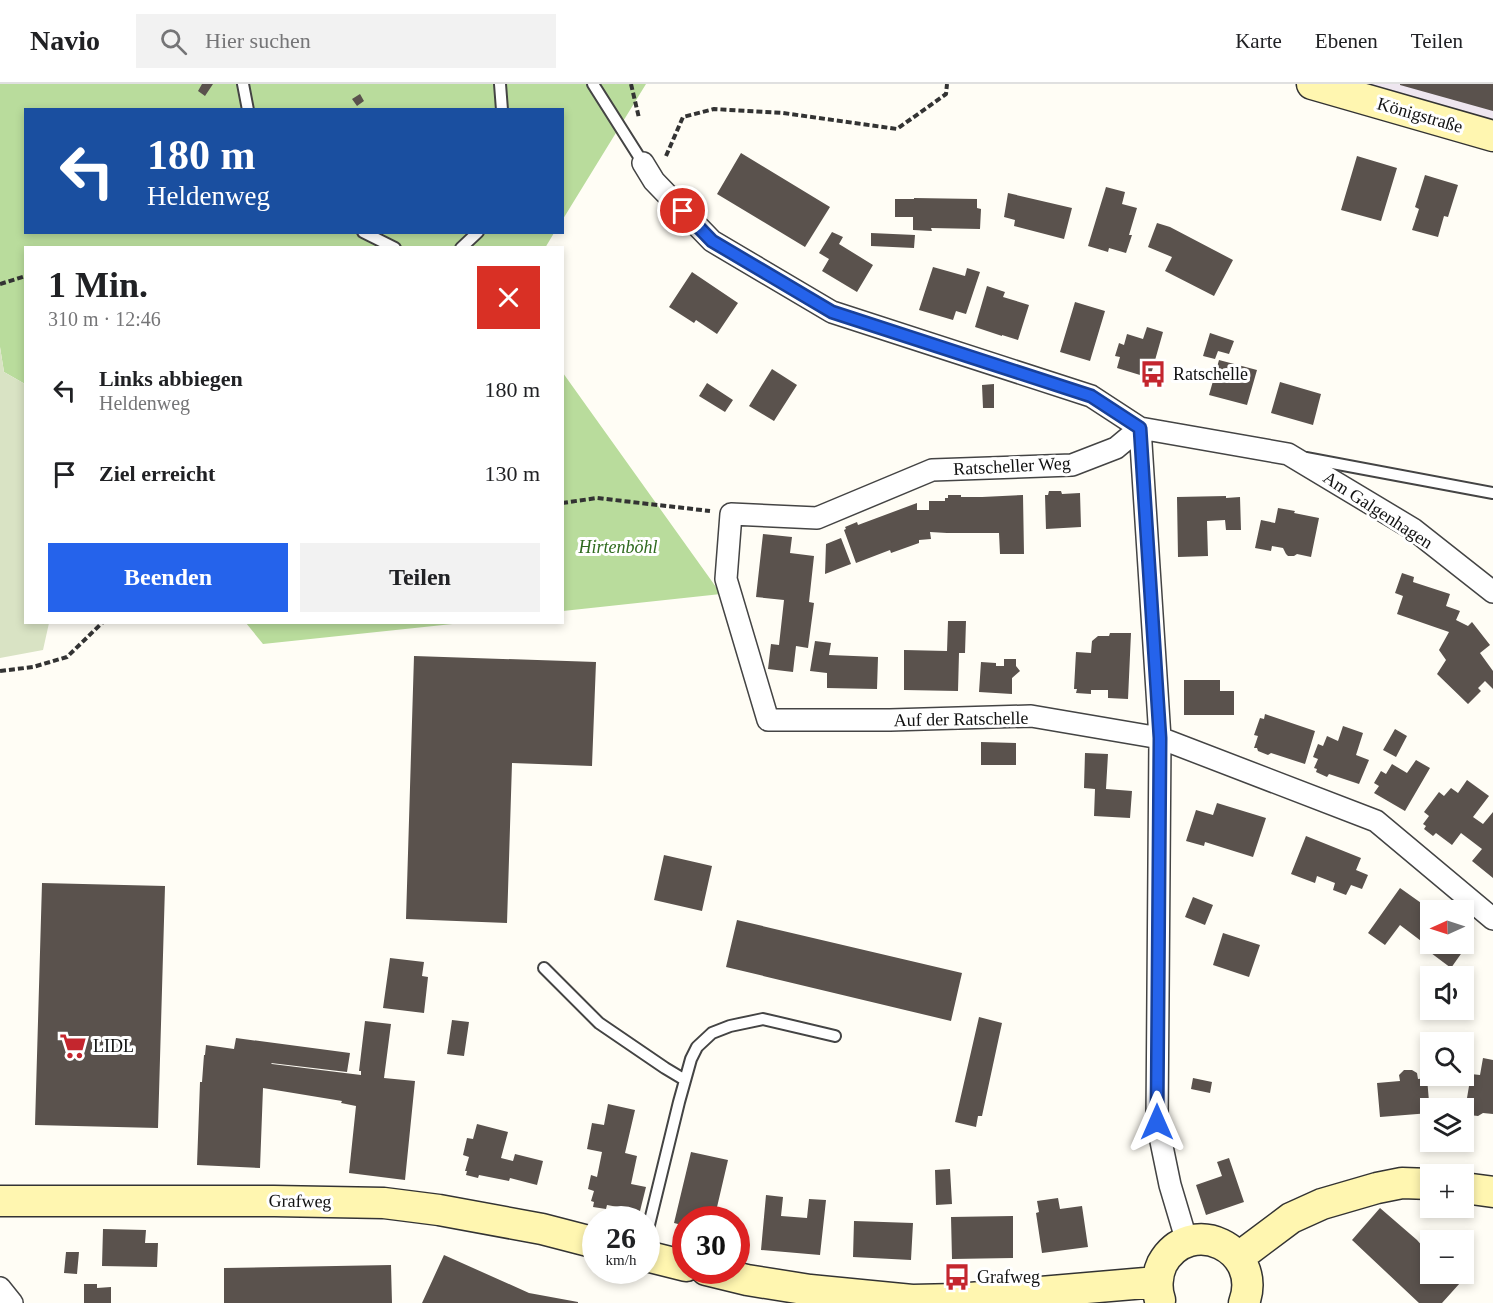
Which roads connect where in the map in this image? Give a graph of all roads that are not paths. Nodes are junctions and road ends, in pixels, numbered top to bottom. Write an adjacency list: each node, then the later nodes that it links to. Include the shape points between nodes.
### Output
1 (243, 84): 5 (lane)
2 (500, 84): 6 (lane)
3 (593, 84): 8 (lane)
4 (1312, 84): 7 (main road, Königstraße)
5 (248, 108)
6 (502, 108)
7 (1493, 135)
8 (648, 172): 13 (street, via 712,241 832,312 1091,396)
9 (367, 234): 11 (lane)
10 (476, 234): 12 (lane)
11 (391, 246)
12 (463, 246)
13 (1140, 428): 14 (street); 16 (street, Ratscheller Weg, via 1116,448 1072,465 932,470 816,518); 18 (street)
14 (1288, 454): 15 (lane); 17 (street, Am Galgenhagen, via 1413,529)
15 (1493, 493)
16 (731, 514): 18 (street, Auf der Ratschelle, via 726,579 768,720 1031,716)
17 (1493, 592)
18 (1160, 738): 19 (street, Auf der Ratschelle, via 1376,821); 29 (street, via 1157,1122)
19 (1493, 919)
20 (544, 968): 22 (lane, via 599,1023)
21 (835, 1036): 22 (lane, via 763,1019 730,1026 712,1033 697,1047)
22 (685, 1080): 27 (lane)
23 (1420, 1184): 30 (main road, via 1393,1184 1322,1204 1291,1218)
24 (1474, 1189): 25 (main road)
25 (1493, 1192)
26 (0, 1201): 28 (main road, Grafweg, via 384,1203 439,1210)
27 (654, 1206)
28 (582, 1239)
29 (1187, 1242): 30 (main road, via 1215,1241); 34 (main road, via 1166,1258 1160,1269)
30 (1239, 1257): 37 (main road, via 1248,1282)
31 (750, 1280): 33 (main road, via 912,1300)
32 (0, 1288): 35 (street)
33 (1077, 1290): 34 (main road); 36 (street)
34 (1159, 1293)
35 (12, 1303)
36 (1105, 1303)
37 (1244, 1303)

